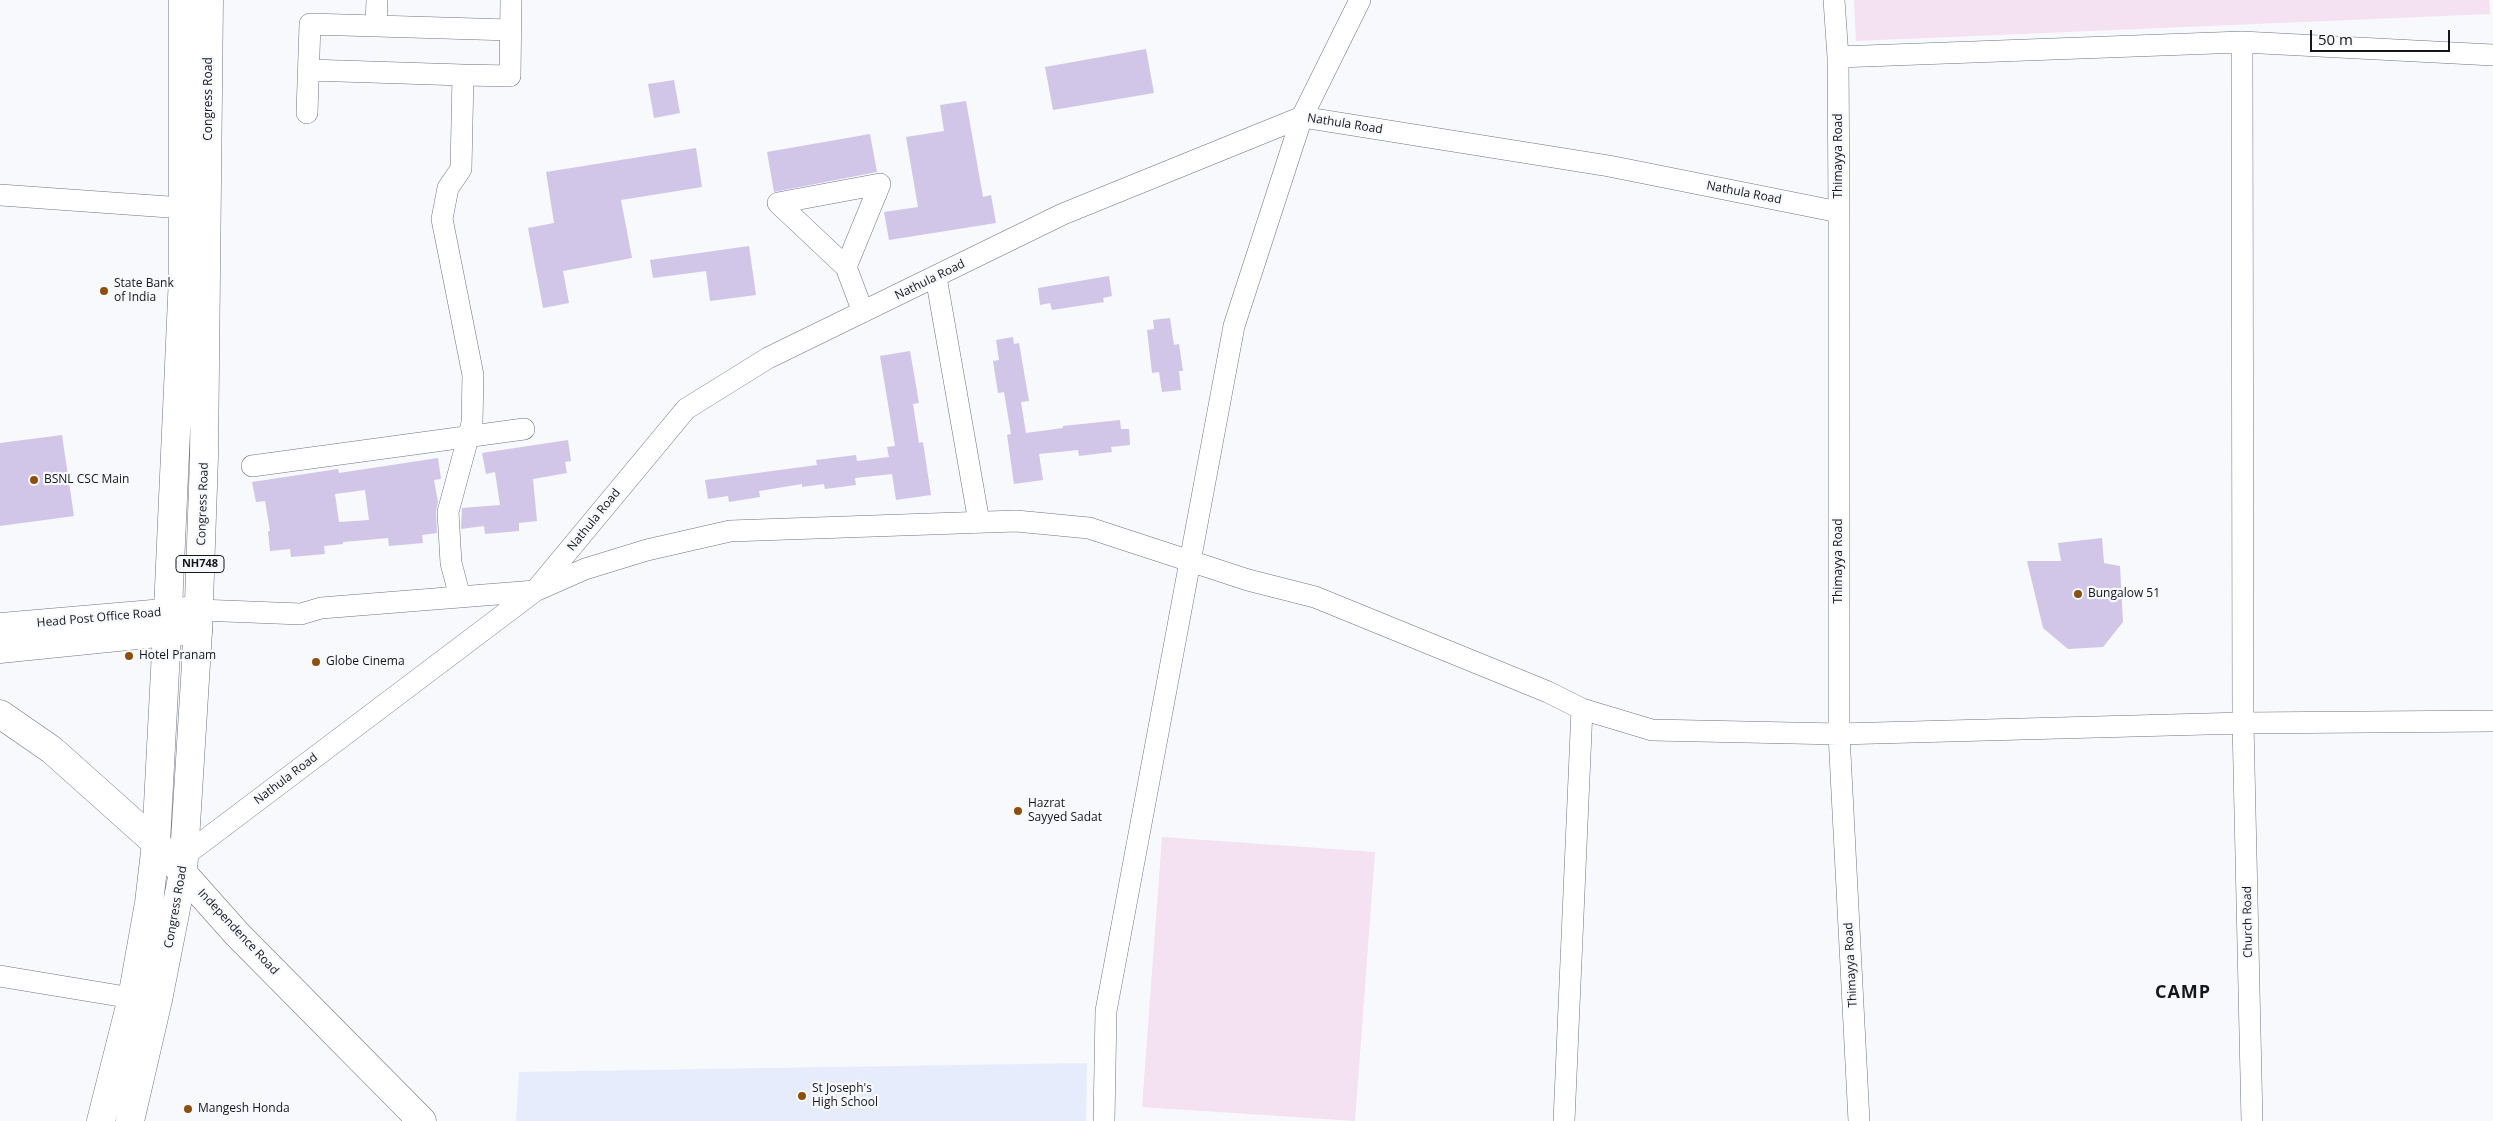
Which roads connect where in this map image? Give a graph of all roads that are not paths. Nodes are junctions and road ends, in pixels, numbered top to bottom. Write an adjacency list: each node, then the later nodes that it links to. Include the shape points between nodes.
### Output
1 (182, 0): 17 (main road, NH748)
2 (209, 0): 29 (main road, Congress Road / NH748, via 204,457)
3 (377, 0): 7 (street)
4 (511, 0): 8 (street)
5 (1360, 0): 15 (street)
6 (1834, 0): 11 (street, Thimayya Road)
7 (376, 26): 8 (street); 12 (street, via 310,24)
8 (510, 30): 13 (street, via 510,76)
9 (2242, 42): 10 (street); 11 (street); 36 (street, Church Road)
10 (2493, 55)
11 (1838, 57): 18 (street, Thimayya Road)
12 (309, 70): 13 (street); 14 (street)
13 (463, 75): 23 (street, via 461,169 448,188 442,219 473,375)
14 (307, 113)
15 (1302, 117): 18 (street, Nathula Road, via 1609,166); 20 (street, Nathula Road, via 1062,214); 26 (street, via 1234,326)
16 (0, 195): 17 (street)
17 (183, 208): 30 (main road, NH748)
18 (1839, 212): 37 (street, Thimayya Road)
19 (846, 267): 19 (street, via 812,235 778,203 880,184); 21 (street)
20 (936, 277): 21 (street, Nathula Road); 25 (street)
21 (863, 312): 27 (street, Nathula Road, via 768,358 686,409)
22 (524, 429): 23 (street)
23 (469, 437): 24 (street); 28 (street, via 448,512 451,564)
24 (252, 466)
25 (979, 522): 26 (street, via 1016,521 1089,528); 27 (street, via 730,531 585,568)
26 (1192, 561): 33 (street, via 1248,580 1315,597 1548,692); 45 (street, via 1106,1011)
27 (535, 592): 28 (street); 39 (street, Nathula Road)
28 (460, 597): 29 (street, via 321,608 301,614)
29 (198, 620): 30 (main road, Head Post Office Road); 39 (main road, Congress Road / NH748)
30 (168, 622): 31 (main road, Head Post Office Road); 32 (main road, Head Post Office Road); 38 (main road, NH748)
31 (0, 627)
32 (0, 649)
33 (1582, 710): 37 (street, via 1652,730); 46 (street)
34 (0, 714): 38 (main road, Independence Road, via 52,750)
35 (2493, 721): 36 (street)
36 (2243, 723): 37 (street); 48 (street, Church Road)
37 (1839, 734): 47 (street, Thimayya Road)
38 (156, 843): 39 (main road, Independence Road); 41 (main road, NH748)
39 (184, 864): 43 (main road, Congress Road / NH748, via 158,1000); 44 (main road, Independence Road, via 237,934)
40 (0, 976): 41 (street)
41 (132, 998): 42 (main road, NH748)
42 (101, 1121)
43 (130, 1121)
44 (422, 1121)
45 (1104, 1121)
46 (1564, 1121)
47 (1859, 1121)
48 (2252, 1121)

